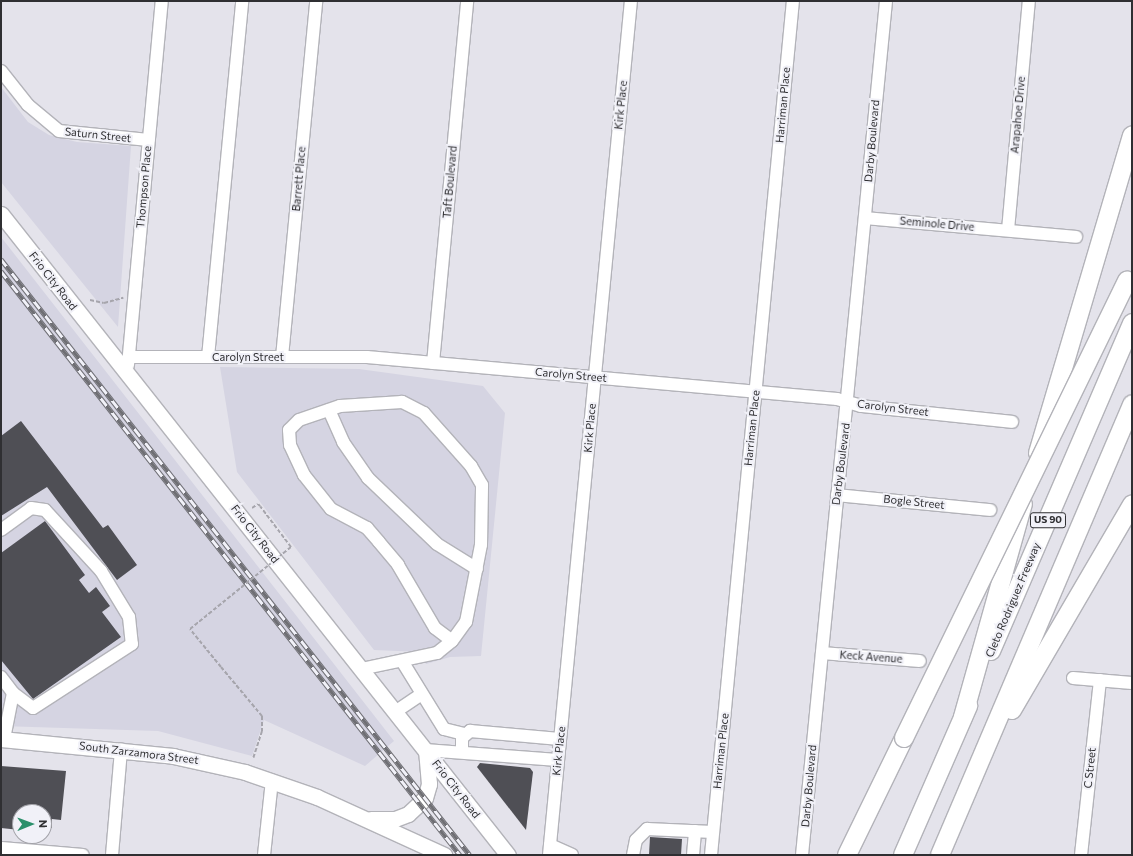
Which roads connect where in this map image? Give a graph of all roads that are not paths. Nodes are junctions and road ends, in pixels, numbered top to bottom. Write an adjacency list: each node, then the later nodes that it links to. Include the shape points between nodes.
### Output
1 (162, 1): 11 (street, Thompson Place)
2 (242, 1): 20 (street)
3 (316, 1): 18 (street, Barrett Place)
4 (467, 1): 21 (street, Taft Boulevard)
5 (631, 1): 23 (street, Kirk Place)
6 (793, 1): 24 (street, Harriman Place)
7 (886, 1): 13 (street, Darby Boulevard)
8 (1029, 1): 14 (street, Arapahoe Drive)
9 (2, 74): 11 (street, Saturn Street, via 33,111 59,130)
10 (1132, 136): 46 (highway)
11 (149, 140): 19 (street, Thompson Place)
12 (1, 214): 22 (main road, Frio City Road)
13 (865, 218): 14 (street, Seminole Drive); 25 (street, Darby Boulevard)
14 (1008, 230): 15 (street, Seminole Drive)
15 (1076, 237)
16 (1129, 276): 73 (highway, bridge)
17 (1132, 323): 46 (highway, Cleto Rodriguez Freeway / US 90)
18 (282, 356): 20 (street, Carolyn Street); 21 (street, Carolyn Street, via 367,357)
19 (129, 357): 20 (street, Carolyn Street); 22 (street, Thompson Place)
20 (208, 357)
21 (433, 363): 23 (street, Carolyn Street)
22 (127, 374): 38 (main road, Frio City Road)
23 (595, 377): 24 (street, Carolyn Street); 49 (street, Kirk Place)
24 (756, 392): 25 (street, Carolyn Street); 58 (street, Harriman Place)
25 (848, 402): 28 (street, Carolyn Street); 29 (street, Darby Boulevard)
26 (1132, 404): 54 (highway, US 90)
27 (329, 410): 33 (street, via 343,442 368,478 437,544); 33 (street, via 357,404 402,402 424,413 471,466 482,485 484,511); 34 (street, via 299,420 289,430 290,445 304,475 331,509 367,528 398,565 435,628)
28 (1012, 422)
29 (837, 495): 31 (street, Bogle Street); 35 (street, Darby Boulevard)
30 (1132, 505): 54 (highway)
31 (990, 510)
32 (1, 530): 43 (street, via 31,508 45,510 101,571 129,617 132,644 33,708)
33 (477, 569): 34 (street, via 466,622)
34 (452, 641): 37 (street, via 425,657)
35 (822, 653): 36 (street, Keck Avenue); 72 (street, Darby Boulevard)
36 (920, 660)
37 (402, 661): 38 (street); 44 (street)
38 (361, 669): 45 (main road, Frio City Road)
39 (1, 677): 43 (street)
40 (1073, 678): 41 (street)
41 (1100, 680): 42 (street); 76 (street, C Street)
42 (1132, 683)
43 (13, 693): 48 (street)
44 (420, 695): 45 (street); 47 (street, via 444,729)
45 (395, 712): 51 (main road, Frio City Road)
46 (963, 717): 74 (highway, Cleto Rodriguez Freeway / US 90)
47 (469, 733): 49 (street); 52 (street)
48 (3, 739): 50 (main road, South Zarzamora Street)
49 (560, 739): 53 (street, Kirk Place)
50 (121, 749): 55 (main road, South Zarzamora Street, via 212,763); 63 (street)
51 (425, 750): 52 (street); 56 (main road, via 429,784 425,798 408,814 395,819); 67 (main road, Frio City Road)
52 (462, 752): 53 (street)
53 (558, 760): 61 (street, Kirk Place)
54 (978, 765): 75 (highway, US 90)
55 (272, 780): 56 (main road, South Zarzamora Street); 64 (street)
56 (368, 819): 59 (main road, South Zarzamora Street)
57 (695, 831): 58 (street); 69 (street, via 647,829 636,840); 70 (street)
58 (713, 832): 71 (street, Harriman Place)
59 (407, 839): 65 (main road, South Zarzamora Street); 66 (main road, South Zarzamora Street)
60 (1, 848): 62 (street)
61 (549, 850): 68 (street)
62 (83, 855)
63 (112, 855)
64 (264, 855)
65 (419, 855)
66 (444, 855)
67 (508, 855)
68 (572, 855)
69 (633, 855)
70 (693, 855)
71 (711, 855)
72 (802, 855)
73 (847, 855)
74 (904, 855)
75 (940, 855)
76 (1081, 855)

